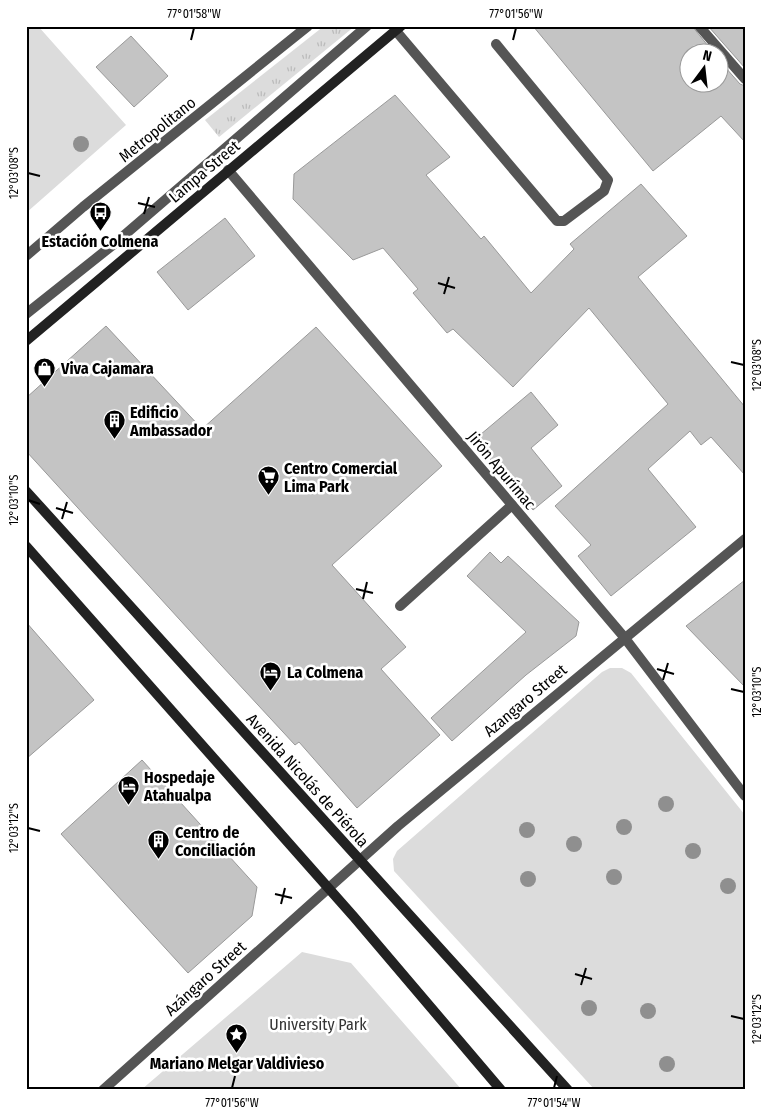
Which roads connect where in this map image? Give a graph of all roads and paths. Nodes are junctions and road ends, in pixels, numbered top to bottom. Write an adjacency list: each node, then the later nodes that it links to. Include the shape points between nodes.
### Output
1 (308, 26): 8 (street, Metropolitano)
2 (367, 26): 9 (street, via 114,244)
3 (699, 26): 6 (street)
4 (398, 29): 5 (street, via 558,221 564,221 604,191 608,180); 7 (main road, Lampa Street)
5 (496, 44)
6 (745, 78)
7 (228, 170): 10 (main road, Lampa Street); 12 (street, Jirón Apurímac)
8 (26, 256)
9 (26, 314)
10 (26, 341)
11 (26, 491): 18 (main road, Avenida Nicolás de Piérola)
12 (512, 505): 15 (street); 16 (street, Jirón Apurímac)
13 (745, 539): 16 (street, Azangaro Street)
14 (26, 546): 19 (main road)
15 (400, 606)
16 (624, 637): 17 (street, Jirón Apurímac); 18 (street, Azangaro Street)
17 (745, 796)
18 (360, 859): 19 (street, Azangaro Street); 22 (main road, Avenida Nicolás de Piérola)
19 (327, 888): 20 (street, Azángaro Street); 21 (main road)
20 (103, 1090)
21 (502, 1090)
22 (568, 1090)

